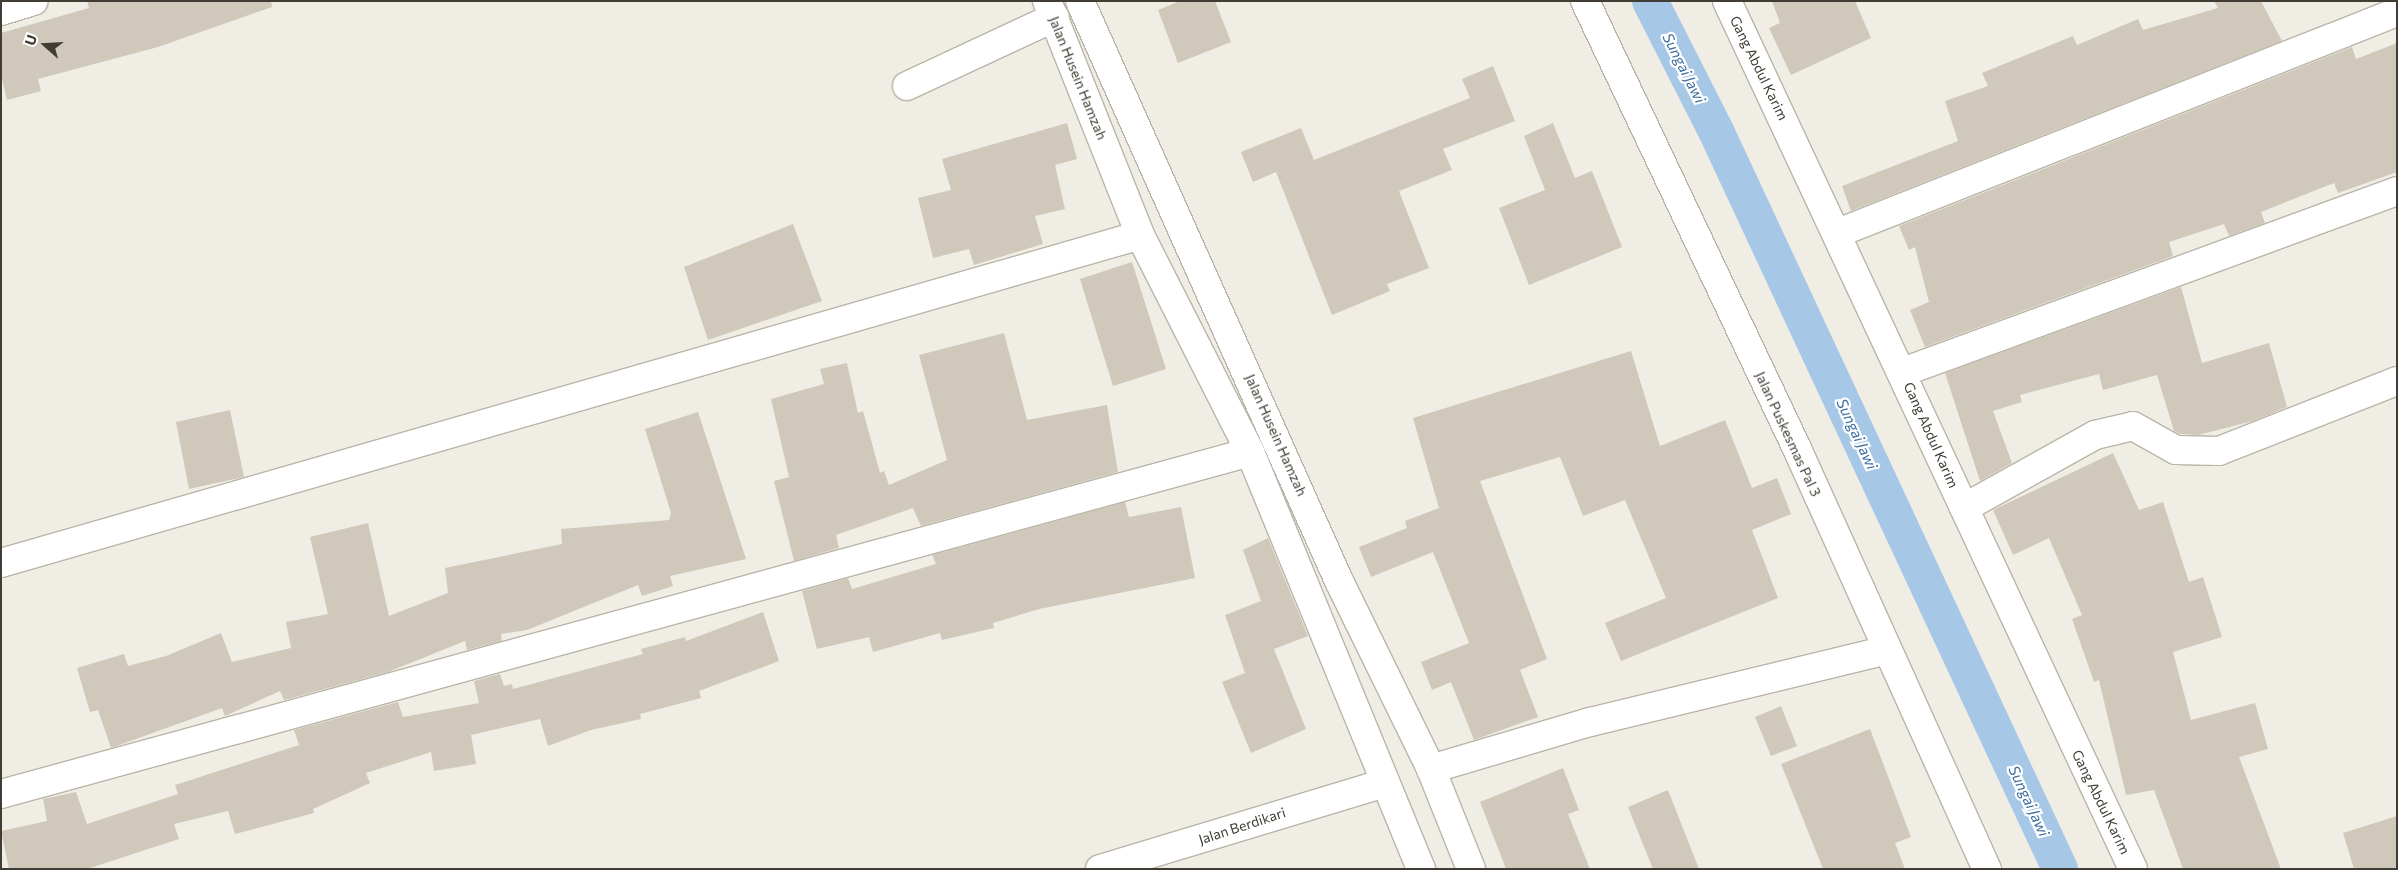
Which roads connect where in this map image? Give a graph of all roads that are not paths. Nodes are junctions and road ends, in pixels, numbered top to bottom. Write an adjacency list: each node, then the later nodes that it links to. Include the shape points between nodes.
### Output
1 (33, 1): 6 (street)
2 (1585, 1): 19 (street, Jalan Puskesmas Pal 3, via 1798,453)
3 (1727, 1): 10 (street, Gang Abdul Karim)
4 (1081, 2): 17 (street, Jalan Husein Hamzah)
5 (1051, 9): 8 (street); 11 (street, Jalan Husein Hamzah)
6 (1, 11)
7 (2397, 12): 10 (street)
8 (907, 86)
9 (2397, 191): 12 (street)
10 (1838, 233): 12 (street, Gang Abdul Karim)
11 (1140, 235): 14 (street, Jalan Husein Hamzah); 16 (street)
12 (1904, 372): 15 (street, Gang Abdul Karim)
13 (2397, 381): 15 (street, via 2219,451 2176,450 2133,426 2095,435)
14 (1250, 452): 18 (street, Jalan Husein Hamzah); 22 (street)
15 (1964, 508): 27 (street, Gang Abdul Karim)
16 (1, 563)
17 (1339, 581): 18 (street); 20 (street, Jalan Husein Hamzah)
18 (1309, 592): 21 (street, Jalan Husein Hamzah)
19 (1884, 651): 20 (street, via 1590,722); 26 (street, Jalan Puskesmas Pal 3)
20 (1431, 769): 25 (street, Jalan Husein Hamzah)
21 (1384, 783): 23 (street, Jalan Berdikari); 24 (street, Jalan Husein Hamzah)
22 (1, 794)
23 (1100, 869)
24 (1421, 869)
25 (1471, 869)
26 (1987, 869)
27 (2133, 869)

